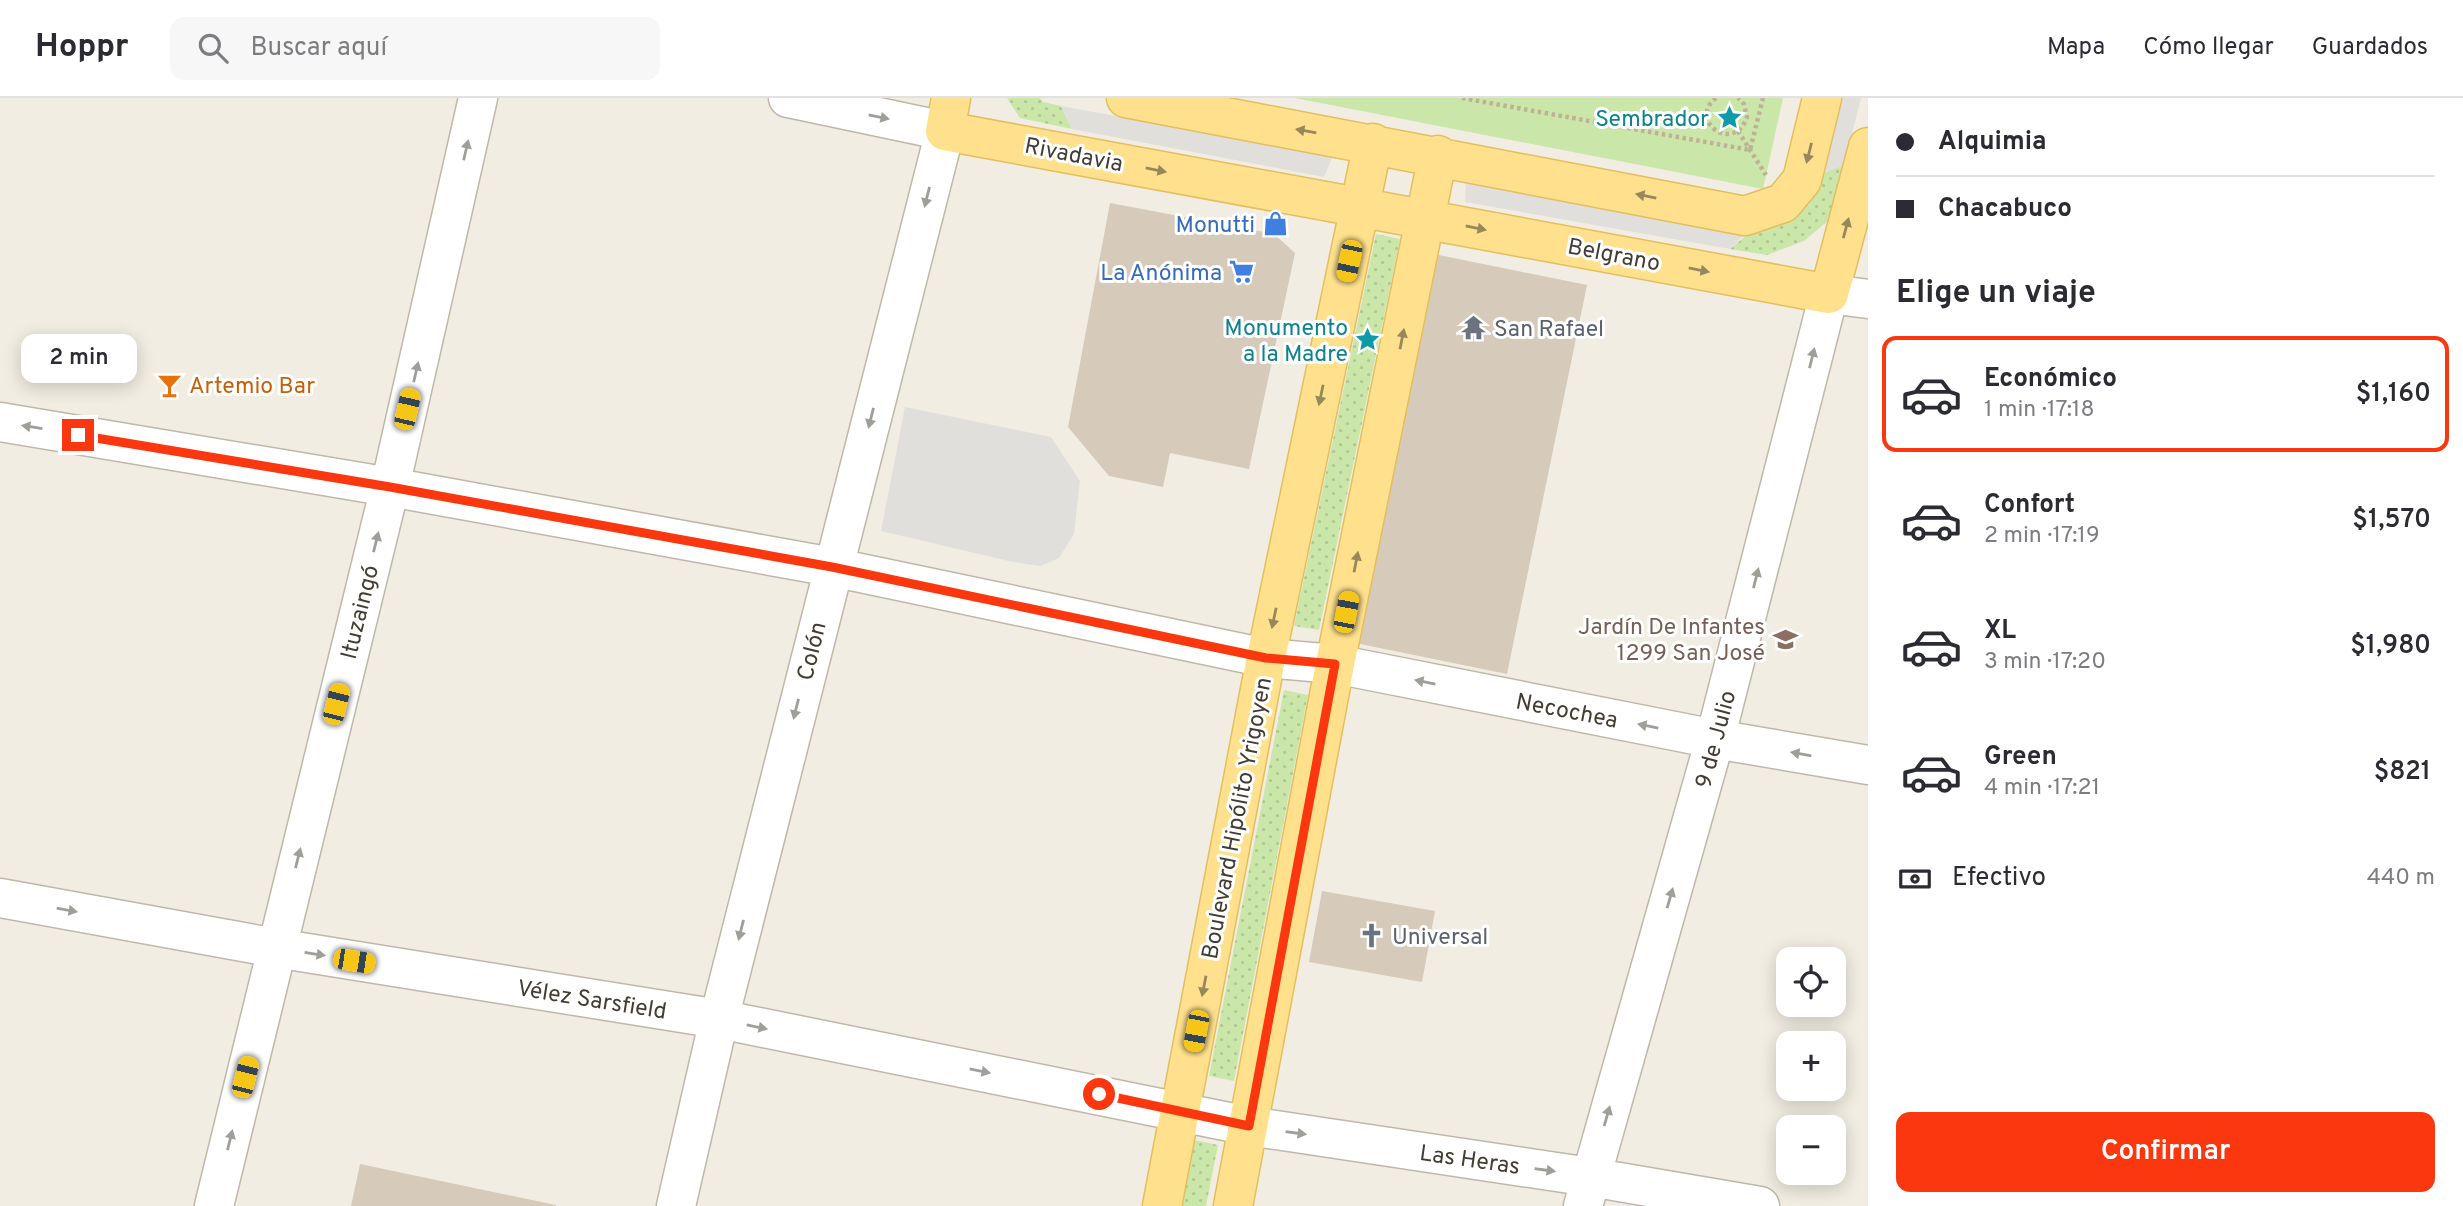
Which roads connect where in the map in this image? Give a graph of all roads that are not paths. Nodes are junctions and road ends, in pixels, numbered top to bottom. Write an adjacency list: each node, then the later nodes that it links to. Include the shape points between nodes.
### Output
1 (478, 98): 14 (street, Ituzaingó, one-way to 1)
2 (788, 98): 5 (street, Rivadavia, one-way to 5)
3 (1126, 98): 6 (main road, one-way to 3)
4 (1822, 98): 8 (main road, one-way to 8, via 1802,180 1783,202 1745,216)
5 (948, 115): 9 (main road, Rivadavia, one-way to 9); 15 (street, Colón, one-way to 15)
6 (1373, 143): 8 (main road); 9 (main road, Boulevard Hipólito Yrigoyen)
7 (1868, 147): 11 (main road, 9 de Julio, one-way to 7)
8 (1438, 155): 10 (main road)
9 (1360, 208): 10 (main road, Belgrano); 16 (main road, Boulevard Hipólito Yrigoyen, one-way to 16)
10 (1426, 219): 11 (main road, Belgrano, one-way to 11); 17 (main road, one-way to 10)
11 (1829, 294): 12 (street, Belgrano); 18 (street, 9 de Julio, one-way to 11)
12 (1868, 299)
13 (0, 422): 14 (street, Necochea, one-way to 13)
14 (390, 487): 15 (street, Necochea); 21 (street, Ituzaingó, one-way to 14)
15 (832, 567): 16 (street, Necochea); 22 (street, Colón, one-way to 22)
16 (1266, 658): 17 (street, Necochea); 23 (main road, Boulevard Hipólito Yrigoyen, one-way to 23)
17 (1335, 664): 18 (street, Necochea, one-way to 17); 24 (main road)
18 (1716, 739): 19 (street, Necochea, one-way to 18); 25 (street, 9 de Julio, one-way to 18)
19 (1868, 765)
20 (0, 898): 21 (street, Vélez Sarsfield, one-way to 21)
21 (276, 948): 22 (street, Vélez Sarsfield, one-way to 22); 26 (street, Ituzaingó, one-way to 21)
22 (719, 1019): 23 (street, Vélez Sarsfield, one-way to 23); 27 (street, Colón)
23 (1181, 1111): 24 (street, Las Heras); 28 (main road, Boulevard Hipólito Yrigoyen)
24 (1249, 1126): 25 (street, Las Heras, one-way to 25); 29 (main road)
25 (1587, 1191): 30 (street, Las Heras)
26 (214, 1206)
27 (676, 1206)
28 (1162, 1206)
29 (1233, 1206)
30 (1760, 1206)

